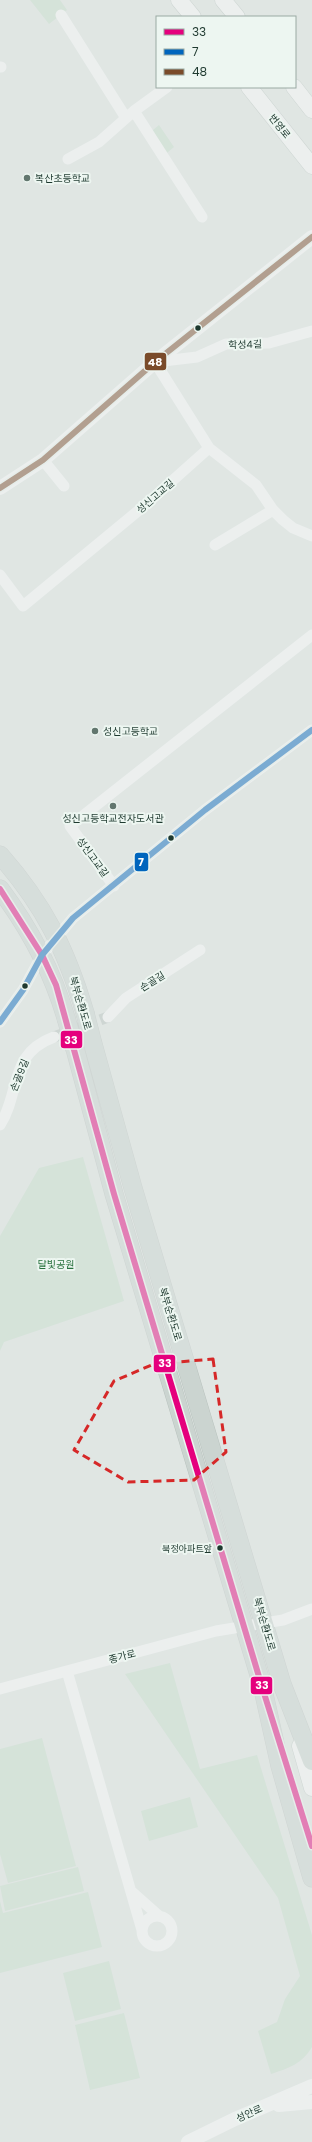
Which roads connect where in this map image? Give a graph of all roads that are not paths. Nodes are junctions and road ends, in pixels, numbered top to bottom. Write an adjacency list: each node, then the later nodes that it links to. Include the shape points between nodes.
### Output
1 (179, 0): 4 (main road)
2 (223, 0): 5 (main road)
3 (61, 15): 10 (street)
4 (191, 16)
5 (236, 16)
6 (166, 88): 10 (street)
7 (250, 88): 12 (main road, 번영로)
8 (295, 88): 9 (main road)
9 (312, 110)
10 (130, 115): 11 (street, via 99,142); 13 (street)
11 (68, 159)
12 (312, 166)
13 (202, 217)
14 (312, 237): 16 (street)
15 (312, 331): 16 (street, 학성4길, via 269,343 226,344 197,357)
16 (155, 362): 17 (street); 18 (street)
17 (209, 448): 21 (street, via 256,485); 24 (street, 성신고교길, via 144,506 23,606)
18 (42, 460): 19 (street); 20 (street)
19 (64, 486)
20 (0, 488)
21 (272, 510): 22 (street, via 293,528); 23 (street)
22 (312, 536)
23 (215, 545)
24 (0, 575)
25 (312, 635): 28 (street, 성신고교길, via 70,826)
26 (312, 730): 28 (street, via 205,810)
27 (0, 855): 30 (main road, 북부순환도로, via 28,890)
28 (114, 886): 30 (street, via 73,918)
29 (0, 889): 32 (main road, 북부순환도로)
30 (57, 936): 32 (street); 38 (main road, 북부순환도로, bridge, via 73,972 133,1188)
31 (200, 950): 33 (street, 손골길, via 126,998)
32 (42, 955): 34 (street, via 23,990); 39 (main road, 북부순환도로, bridge, via 56,985 66,1018 114,1194)
33 (108, 1017)
34 (1, 1019)
35 (54, 1037): 36 (street, 손골9길, via 42,1041 23,1060)
36 (0, 1124)
37 (312, 1609): 38 (street, 종가로)
38 (265, 1624): 39 (street, 종가로); 41 (main road, 북부순환도로)
39 (244, 1626): 40 (street, 종가로, via 216,1631); 43 (main road, 북부순환도로)
40 (66, 1671): 42 (street, 종가로); 48 (street)
41 (282, 1684): 44 (main road); 45 (main road, 북부순환도로)
42 (0, 1689)
43 (263, 1690): 46 (main road, 북부순환도로); 47 (main road, via 282,1774)
44 (312, 1761)
45 (312, 1788)
46 (310, 1839)
47 (312, 1878)
48 (131, 1890): 49 (street); 50 (street)
49 (158, 1915): 50 (street, via 146,1920); 50 (street, via 172,1926 172,1936 166,1943 152,1945 144,1939)
50 (142, 1930)
51 (312, 2077): 52 (street)
52 (307, 2097): 53 (street, 성안로, via 255,2110)
53 (188, 2142)

